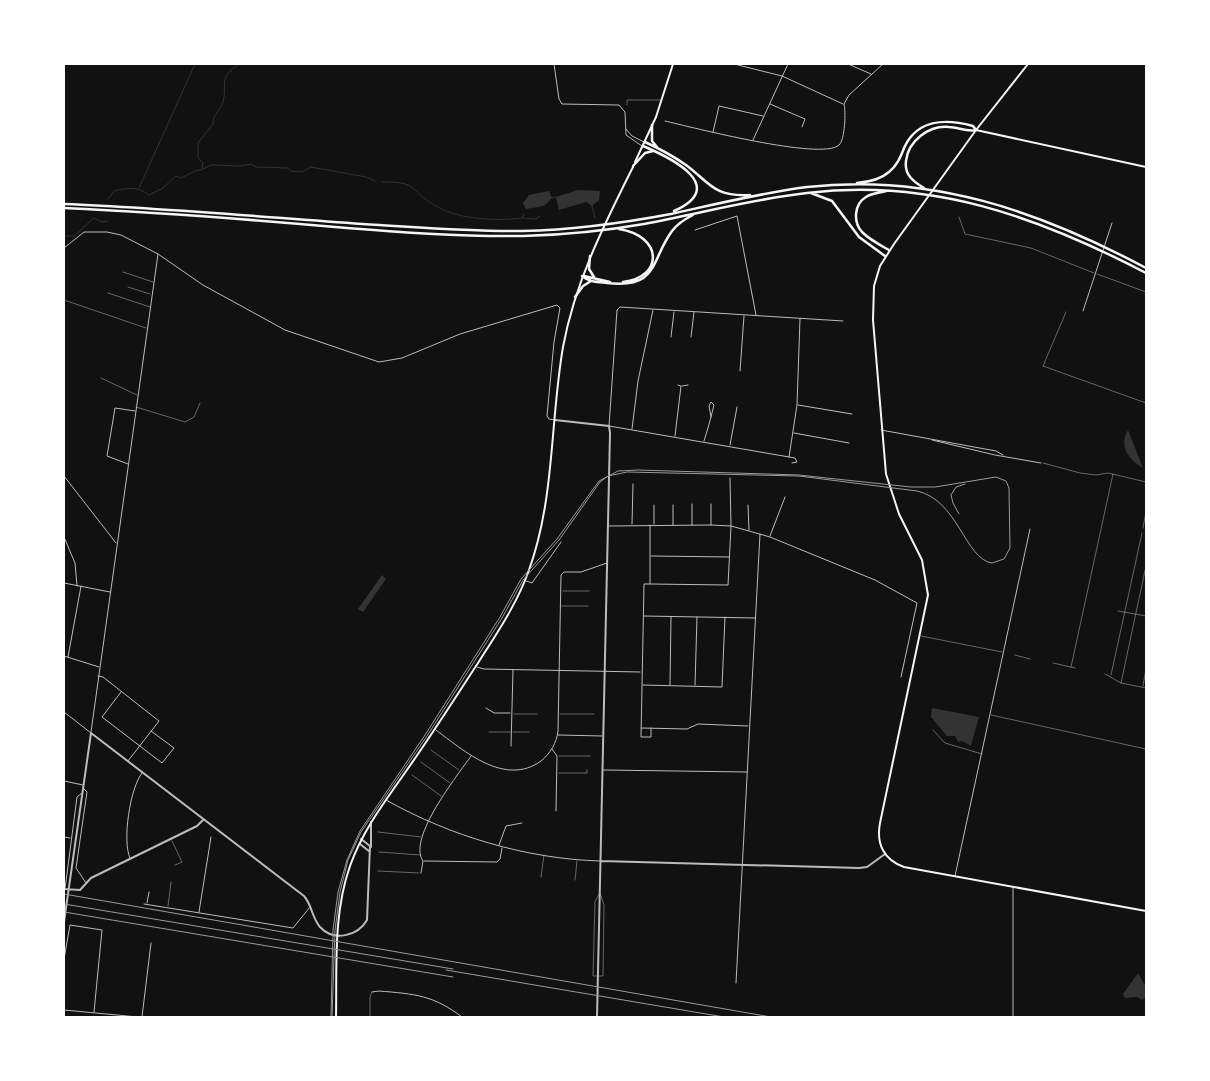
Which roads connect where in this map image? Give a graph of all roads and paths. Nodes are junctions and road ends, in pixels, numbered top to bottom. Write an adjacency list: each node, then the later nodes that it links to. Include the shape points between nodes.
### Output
1 (554, 64): 17 (street, via 562,104 616,103 624,109)
2 (674, 64): 10 (main road)
3 (734, 64): 9 (street)
4 (788, 64): 9 (street)
5 (848, 64): 8 (street)
6 (883, 64): 8 (street)
7 (1028, 64): 19 (main road)
8 (871, 74): 12 (street)
9 (782, 76): 11 (street); 12 (street)
10 (662, 101): 13 (lane, via 627,100); 16 (main road)
11 (769, 104): 14 (street); 18 (street, via 804,119)
12 (844, 104): 21 (street, via 846,116 842,142 836,147 805,150)
13 (627, 105)
14 (764, 116): 20 (street, via 719,106); 21 (street)
15 (665, 121): 20 (street)
16 (652, 125): 22 (main road); 23 (highway, via 652,141)
17 (625, 126): 22 (street); 22 (street, via 628,138)
18 (802, 127)
19 (976, 130): 25 (main road); 26 (highway, via 973,126 949,121 927,125 909,140 895,166 886,174 875,180); 27 (highway, via 969,132 939,127 916,140 907,156 906,167 911,179); 40 (main road)
20 (713, 132): 21 (street)
21 (753, 140)
22 (644, 144): 23 (highway); 24 (main road)
23 (659, 151): 24 (highway, via 645,153); 30 (highway, via 685,164 720,193); 34 (highway, via 689,170 696,183 691,200)
24 (633, 166): 42 (main road)
25 (1146, 167)
26 (844, 185): 27 (highway); 30 (highway)
27 (924, 188): 44 (highway, via 1004,206 1051,222)
28 (890, 190): 29 (highway); 40 (highway, via 866,197 858,206 856,217 862,232); 46 (highway, via 939,196 1002,210 1049,226)
29 (807, 192): 33 (highway); 43 (highway, via 832,201 859,237)
30 (759, 195): 34 (highway)
31 (64, 204): 34 (highway, via 491,232 561,229)
32 (64, 208): 37 (highway, via 459,235 541,235)
33 (697, 213): 37 (highway); 49 (highway, via 676,226 654,266 642,278 622,284)
34 (668, 214)
35 (959, 217): 52 (lane, via 965,234 1031,248)
36 (1112, 223): 61 (street)
37 (616, 228): 48 (highway, via 636,232 645,238 652,251 650,266 641,277 631,281)
38 (695, 230): 64 (street, via 737,216)
39 (64, 248): 41 (street, via 84,232 107,232 121,235)
40 (889, 250): 43 (main road)
41 (158, 254): 50 (street); 84 (street, via 203,286 285,330 379,362 402,358 509,318 552,305 559,306 547,416)
42 (590, 256): 47 (main road); 48 (highway, via 590,272)
43 (885, 256): 87 (main road, via 872,304)
44 (1146, 268)
45 (123, 272): 50 (lane)
46 (1146, 273)
47 (582, 276): 48 (highway); 49 (highway); 55 (main road)
48 (598, 279)
49 (592, 281): 55 (highway, via 583,286)
50 (153, 282): 54 (street)
51 (128, 287): 54 (lane)
52 (1146, 292)
53 (108, 293): 57 (lane)
54 (152, 295): 57 (street)
55 (575, 297): 84 (main road, via 563,350)
56 (64, 300): 67 (lane)
57 (150, 307): 67 (street)
58 (653, 309): 59 (street); 85 (street, via 618,308); 86 (street)
59 (674, 311): 60 (street); 68 (street)
60 (694, 311): 63 (street); 69 (street)
61 (1083, 311)
62 (1066, 312): 77 (lane, via 1044,366)
63 (744, 315): 64 (street); 70 (street)
64 (756, 315): 65 (street)
65 (800, 318): 66 (street); 78 (street)
66 (843, 321)
67 (146, 328): 75 (street)
68 (671, 337)
69 (691, 337)
70 (740, 371)
71 (100, 378): 75 (lane)
72 (678, 385): 74 (street)
73 (688, 385): 74 (street)
74 (681, 386): 89 (street)
75 (137, 395): 79 (street)
76 (200, 403): 79 (lane, via 194,417 185,422)
77 (1146, 403)
78 (797, 405): 82 (street); 88 (street)
79 (136, 407): 81 (street)
80 (737, 407): 93 (street)
81 (135, 411): 97 (street); 97 (street, via 115,408 107,456)
82 (852, 414)
83 (711, 417): 83 (street, via 714,403 711,402 709,406); 91 (street)
84 (555, 420): 85 (street); 131 (main road, via 543,521)
85 (609, 426): 86 (street); 114 (street)
86 (632, 430): 89 (street)
87 (881, 430): 90 (street); 156 (main road, via 891,495 922,560 927,580 927,608)
88 (793, 433): 92 (street); 95 (street)
89 (675, 437): 91 (street)
90 (931, 439): 94 (street); 94 (street)
91 (704, 441): 93 (street)
92 (850, 443)
93 (730, 445): 95 (street)
94 (1003, 455): 96 (street)
95 (789, 457): 95 (street, via 789,460 795,464 797,460)
96 (1041, 462): 98 (lane, via 1080,473)
97 (128, 464): 126 (street)
98 (1113, 474): 101 (lane); 143 (lane)
99 (64, 476): 126 (street)
100 (730, 478): 117 (street)
101 (1146, 482)
102 (633, 484): 110 (street)
103 (785, 497): 124 (street)
104 (692, 504): 116 (street)
105 (711, 504): 113 (street)
106 (654, 505): 112 (street)
107 (673, 505): 115 (street)
108 (748, 505): 120 (street)
109 (1146, 512): 118 (lane)
110 (632, 525): 111 (street); 114 (street)
111 (650, 525): 112 (street); 127 (street)
112 (654, 525): 115 (street)
113 (711, 525): 116 (street); 117 (street)
114 (607, 526): 129 (street)
115 (673, 526): 116 (street)
116 (692, 526)
117 (731, 526): 120 (street); 128 (street)
118 (1143, 528)
119 (1030, 529): 157 (street)
120 (749, 531): 122 (street)
121 (1142, 532): 148 (lane)
122 (760, 534): 124 (street); 155 (street)
123 (64, 537): 136 (street, via 75,563)
124 (770, 537): 142 (street, via 875,580)
125 (561, 542): 131 (street, via 532,583)
126 (117, 544): 140 (street)
127 (650, 556): 128 (street); 135 (street)
128 (730, 557): 135 (street, via 728,586)
129 (606, 563): 138 (street, via 582,572 562,572); 171 (street)
130 (1146, 566): 132 (lane)
131 (525, 581): 164 (main road)
132 (1143, 582): 134 (lane); 149 (lane)
133 (64, 583): 136 (street)
134 (1146, 583)
135 (650, 584): 150 (street, via 644,584)
136 (77, 586): 137 (street)
137 (81, 586): 140 (street); 161 (street)
138 (561, 591): 139 (lane); 145 (street)
139 (589, 591)
140 (111, 592): 165 (street)
141 (910, 595): 142 (street)
142 (908, 599): 176 (street, via 917,604)
143 (1085, 604): 144 (lane); 166 (lane)
144 (1090, 605)
145 (561, 606): 146 (lane); 170 (street)
146 (588, 606)
147 (1118, 611): 148 (lane)
148 (1125, 611): 149 (lane); 174 (lane)
149 (1136, 613): 152 (lane); 178 (lane)
150 (643, 616): 151 (street); 172 (street)
151 (671, 616): 153 (street); 180 (street)
152 (1146, 616)
153 (697, 617): 154 (street); 181 (street)
154 (725, 617): 155 (street); 181 (street, via 722,687)
155 (756, 618): 192 (street)
156 (921, 636): 157 (lane); 245 (main road, via 879,830)
157 (1003, 652): 158 (lane); 191 (street)
158 (1008, 654)
159 (1015, 655): 162 (lane)
160 (64, 656): 161 (street)
161 (68, 657): 165 (street)
162 (1030, 658)
163 (1053, 663): 166 (lane)
164 (476, 666): 169 (street); 195 (main road)
165 (100, 667): 175 (street)
166 (1071, 667): 167 (lane)
167 (1075, 668)
168 (1146, 669): 177 (lane)
169 (513, 670): 170 (street); 187 (street)
170 (560, 671): 171 (street); 189 (street)
171 (605, 672): 172 (street); 203 (street)
172 (641, 672): 179 (street)
173 (1105, 674): 174 (lane)
174 (1111, 675): 178 (lane)
175 (98, 676): 184 (street); 201 (street)
176 (901, 676)
177 (1145, 679): 182 (lane)
178 (1121, 682): 182 (lane)
179 (642, 685): 180 (street); 193 (street)
180 (670, 686): 181 (street)
181 (695, 686)
182 (1142, 687): 183 (lane)
183 (1146, 688)
184 (122, 692): 196 (street, via 159,721); 204 (street, via 102,718)
185 (486, 708): 187 (street, via 494,713)
186 (64, 712): 201 (street)
187 (511, 714): 188 (lane); 199 (street)
188 (537, 714)
189 (558, 714): 190 (lane); 202 (street)
190 (594, 714)
191 (990, 714): 206 (lane); 209 (street)
192 (749, 726): 194 (street, via 698,724 687,729); 219 (street)
193 (641, 728): 194 (street); 194 (street, via 641,737 651,737)
194 (651, 728)
195 (435, 729): 210 (street); 227 (main road)
196 (151, 730): 204 (street); 204 (street, via 174,748 162,763)
197 (933, 730): 209 (lane, via 946,743)
198 (489, 732): 199 (lane)
199 (511, 732): 200 (lane); 205 (street)
200 (529, 732)
201 (91, 733): 213 (street); 224 (street)
202 (558, 735): 203 (street); 207 (street)
203 (603, 736): 216 (street)
204 (140, 746): 213 (street)
205 (511, 746)
206 (1146, 748)
207 (552, 749): 210 (street, via 536,764 518,769 494,767); 211 (street)
208 (431, 750): 217 (lane)
209 (982, 754): 257 (street)
210 (472, 755): 217 (street)
211 (557, 756): 212 (lane); 220 (street)
212 (590, 756)
213 (128, 761): 218 (street)
214 (421, 762): 223 (lane)
215 (587, 770): 220 (lane, via 587,774)
216 (603, 770): 219 (street); 251 (street)
217 (461, 771): 223 (street)
218 (142, 772): 229 (street); 248 (street, via 135,785 132,802 126,847)
219 (747, 772): 253 (street)
220 (557, 773): 228 (street)
221 (412, 775): 226 (lane)
222 (64, 781): 224 (street)
223 (452, 784): 226 (street)
224 (83, 787): 225 (street); 260 (street, via 87,792 76,868)
225 (82, 793): 237 (street, via 77,797); 269 (street)
226 (443, 797): 230 (street)
227 (386, 800): 230 (street); 231 (main road)
228 (556, 811)
229 (204, 820): 238 (street); 266 (street, via 304,896)
230 (429, 820): 236 (street); 241 (street)
231 (371, 822): 239 (main road); 243 (street)
232 (522, 823): 241 (street, via 506,826)
233 (378, 832): 236 (lane)
234 (64, 837): 237 (street)
235 (211, 837): 268 (street)
236 (422, 837): 246 (street)
237 (71, 838): 262 (street)
238 (172, 839): 248 (street); 252 (lane, via 182,862)
239 (361, 840): 240 (main road); 243 (street, via 369,844)
240 (359, 844): 243 (street); 278 (main road, via 345,881 338,930)
241 (499, 845): 242 (street)
242 (503, 846): 247 (street); 250 (street, via 497,862)
243 (370, 852): 266 (street, via 368,916 361,928 347,936 326,932 317,923)
244 (379, 852): 246 (lane)
245 (885, 854): 253 (street, via 864,868); 257 (main road, via 898,865)
246 (421, 855): 250 (street)
247 (544, 855): 249 (street); 256 (lane)
248 (130, 859): 260 (street)
249 (577, 859): 251 (street); 258 (lane)
250 (423, 861): 255 (street)
251 (601, 861): 253 (street); 264 (street)
252 (175, 865)
253 (743, 866): 272 (street)
254 (378, 871): 255 (lane)
255 (421, 873)
256 (541, 877)
257 (955, 877): 261 (main road)
258 (575, 880)
259 (171, 882): 265 (lane)
260 (86, 883): 262 (street, via 80,890)
261 (1013, 886): 267 (main road); 282 (street)
262 (64, 887)
263 (149, 892): 265 (street, via 145,904)
264 (600, 893): 264 (lane, via 594,902 593,976 603,976 604,905); 281 (street)
265 (168, 906): 268 (street)
266 (310, 906): 268 (street, via 293,928)
267 (1146, 911)
268 (199, 912)
269 (64, 922)
270 (151, 943): 277 (street)
271 (64, 959): 275 (street, via 70,925 102,930)
272 (736, 983)
273 (372, 992): 279 (lane); 280 (street, via 428,997 445,1004)
274 (64, 1010): 275 (street)
275 (94, 1012): 276 (street)
276 (138, 1017)
277 (142, 1017)
278 (336, 1017)
279 (370, 1017)
280 (462, 1017)
281 (597, 1017)
282 (1013, 1017)

